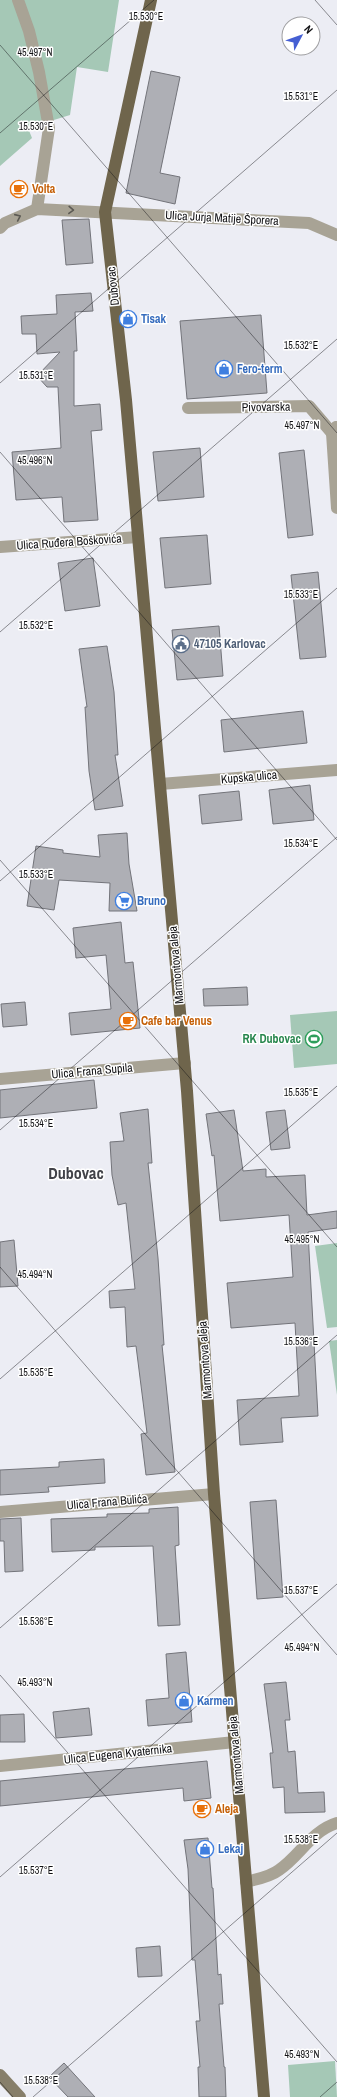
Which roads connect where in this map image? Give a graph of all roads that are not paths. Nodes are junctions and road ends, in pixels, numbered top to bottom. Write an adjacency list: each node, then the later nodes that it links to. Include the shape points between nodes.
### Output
1 (18, 0): 3 (street, via 29,30 49,128)
2 (150, 0): 4 (main road, Dubovac)
3 (37, 209): 4 (street, Ulica Jurja Matije Šporera, one-way to 4); 5 (street, one-way to 3, via 5,223)
4 (105, 212): 6 (street, Ulica Jurja Matije Šporera, via 309,223); 10 (main road, Dubovac)
5 (0, 228)
6 (337, 235)
7 (188, 408): 8 (street, Pivovarska, via 309,406)
8 (335, 430): 9 (street)
9 (337, 508)
10 (138, 537): 11 (street, Ulica Ruđera Boškovića); 12 (main road, Dubovac)
11 (0, 547)
12 (146, 623): 14 (main road, Marmontova aleja)
13 (337, 770): 14 (street, Kupska ulica)
14 (160, 784): 15 (main road, Marmontova aleja)
15 (185, 1063): 16 (street, Ulica Frana Supila); 17 (main road, Marmontova aleja)
16 (0, 1079)
17 (214, 1494): 18 (street, Ulica Frana Bulića); 19 (main road, Marmontova aleja)
18 (0, 1512)
19 (235, 1742): 20 (street, Ulica Eugena Kvaternika); 22 (main road, Marmontova aleja)
20 (0, 1766)
21 (337, 1822): 22 (street, via 313,1836 278,1871)
22 (246, 1882): 25 (main road, Marmontova aleja)
23 (0, 2076): 24 (main road)
24 (20, 2097)
25 (264, 2097)

